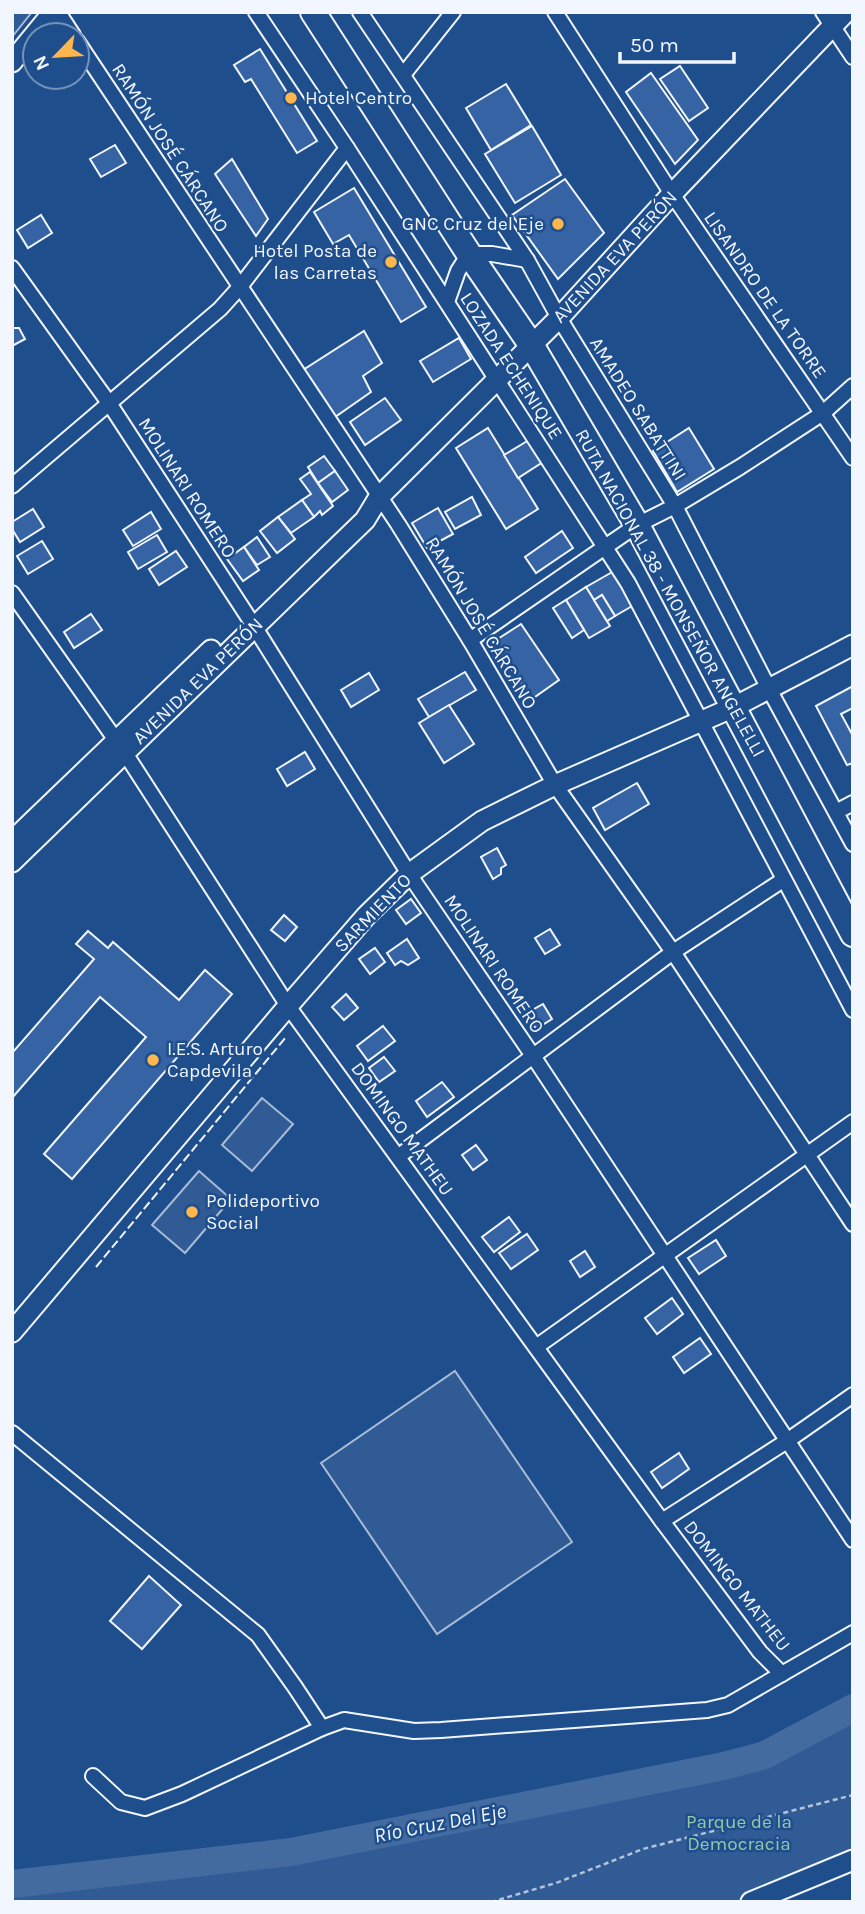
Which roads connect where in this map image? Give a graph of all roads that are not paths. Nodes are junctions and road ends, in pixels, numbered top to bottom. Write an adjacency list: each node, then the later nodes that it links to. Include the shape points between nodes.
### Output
1 (55, 12): 9 (main road)
2 (256, 12): 12 (street, LOZADA ECHENIQUE)
3 (313, 12): 14 (highway, RUTA NACIONAL 38 - MONSEÑOR ANGELELLI)
4 (360, 12): 11 (street, AMADEO SABATTINI)
5 (453, 12): 11 (street)
6 (555, 12): 13 (street, LISANDRO DE LA TORRE)
7 (834, 17): 8 (street); 13 (main road, AVENIDA EVA PERÓN)
8 (853, 57)
9 (12, 62)
10 (91, 62): 17 (street, RAMÓN JOSÉ CÁRCANO)
11 (403, 75): 15 (street, AMADEO SABATTINI)
12 (347, 148): 17 (street); 18 (street, LOZADA ECHENIQUE)
13 (672, 194): 19 (main road, AVENIDA EVA PERÓN); 24 (street, LISANDRO DE LA TORRE)
14 (469, 254): 15 (street); 18 (street); 20 (highway, RUTA NACIONAL 38 - MONSEÑOR ANGELELLI)
15 (527, 260): 19 (street, AMADEO SABATTINI)
16 (12, 268): 23 (street, MOLINARI ROMERO)
17 (239, 288): 23 (street); 27 (street, RAMÓN JOSÉ CÁRCANO)
18 (447, 302): 21 (street, LOZADA ECHENIQUE)
19 (559, 318): 20 (main road, AVENIDA EVA PERÓN); 28 (street, AMADEO SABATTINI)
20 (532, 346): 21 (main road, AVENIDA EVA PERÓN); 29 (highway, RUTA NACIONAL 38 - MONSEÑOR ANGELELLI)
21 (496, 381): 27 (main road, AVENIDA EVA PERÓN); 30 (street, LOZADA ECHENIQUE)
22 (853, 386): 24 (street)
23 (109, 403): 26 (street); 32 (street, MOLINARI ROMERO)
24 (823, 413): 25 (street, LISANDRO DE LA TORRE); 28 (street)
25 (853, 458)
26 (12, 486)
27 (379, 497): 32 (main road, AVENIDA EVA PERÓN, via 365,520); 33 (street, RAMÓN JOSÉ CÁRCANO)
28 (675, 506): 29 (street); 35 (street, AMADEO SABATTINI)
29 (638, 525): 30 (street); 36 (highway, RUTA NACIONAL 38 - MONSEÑOR ANGELELLI)
30 (605, 547): 33 (street); 37 (street, LOZADA ECHENIQUE)
31 (12, 593): 38 (street, DOMINGO MATHEU)
32 (251, 621): 38 (main road, AVENIDA EVA PERÓN); 45 (street, MOLINARI ROMERO)
33 (470, 640): 39 (street, RAMÓN JOSÉ CÁRCANO)
34 (853, 645): 35 (main road, SARMIENTO)
35 (769, 689): 36 (main road, SARMIENTO); 41 (street, AMADEO SABATTINI)
36 (734, 707): 37 (main road, SARMIENTO); 47 (highway, RUTA NACIONAL 38 - MONSEÑOR ANGELELLI)
37 (702, 722): 39 (main road, SARMIENTO); 46 (street, LOZADA ECHENIQUE)
38 (120, 747): 42 (main road, AVENIDA EVA PERÓN); 44 (main road, AVENIDA EVA PERÓN); 49 (street, DOMINGO MATHEU)
39 (555, 785): 45 (main road, SARMIENTO, via 482,821); 48 (street, RAMÓN JOSÉ CÁRCANO)
40 (853, 803): 41 (street)
41 (836, 812): 43 (street, AMADEO SABATTINI)
42 (12, 841)
43 (853, 844)
44 (12, 862)
45 (409, 874): 49 (main road, SARMIENTO); 51 (street, MOLINARI ROMERO)
46 (783, 880): 48 (street); 50 (street, LOZADA ECHENIQUE)
47 (853, 934)
48 (673, 953): 51 (street); 53 (street, RAMÓN JOSÉ CÁRCANO)
49 (288, 1006): 54 (street, DOMINGO MATHEU); 57 (main road, SARMIENTO)
50 (853, 1010)
51 (533, 1056): 54 (street); 56 (street, MOLINARI ROMERO)
52 (853, 1122): 53 (street)
53 (806, 1154): 55 (street, RAMÓN JOSÉ CÁRCANO); 56 (street)
54 (399, 1156): 58 (street, DOMINGO MATHEU)
55 (853, 1224)
56 (665, 1256): 58 (street); 61 (street, MOLINARI ROMERO)
57 (12, 1332)
58 (536, 1347): 62 (street, DOMINGO MATHEU)
59 (853, 1395): 61 (street)
60 (12, 1433): 66 (street, via 258,1636)
61 (786, 1441): 62 (street); 63 (street, MOLINARI ROMERO)
62 (662, 1521): 65 (street, DOMINGO MATHEU, via 760,1652)
63 (853, 1540)
64 (853, 1633): 65 (street)
65 (782, 1674): 66 (street, via 728,1705 707,1710 441,1730 414,1731 344,1720)
66 (321, 1728): 67 (street, via 145,1808 121,1802)
67 (93, 1776)
68 (853, 1860): 69 (main road)
69 (751, 1902)

